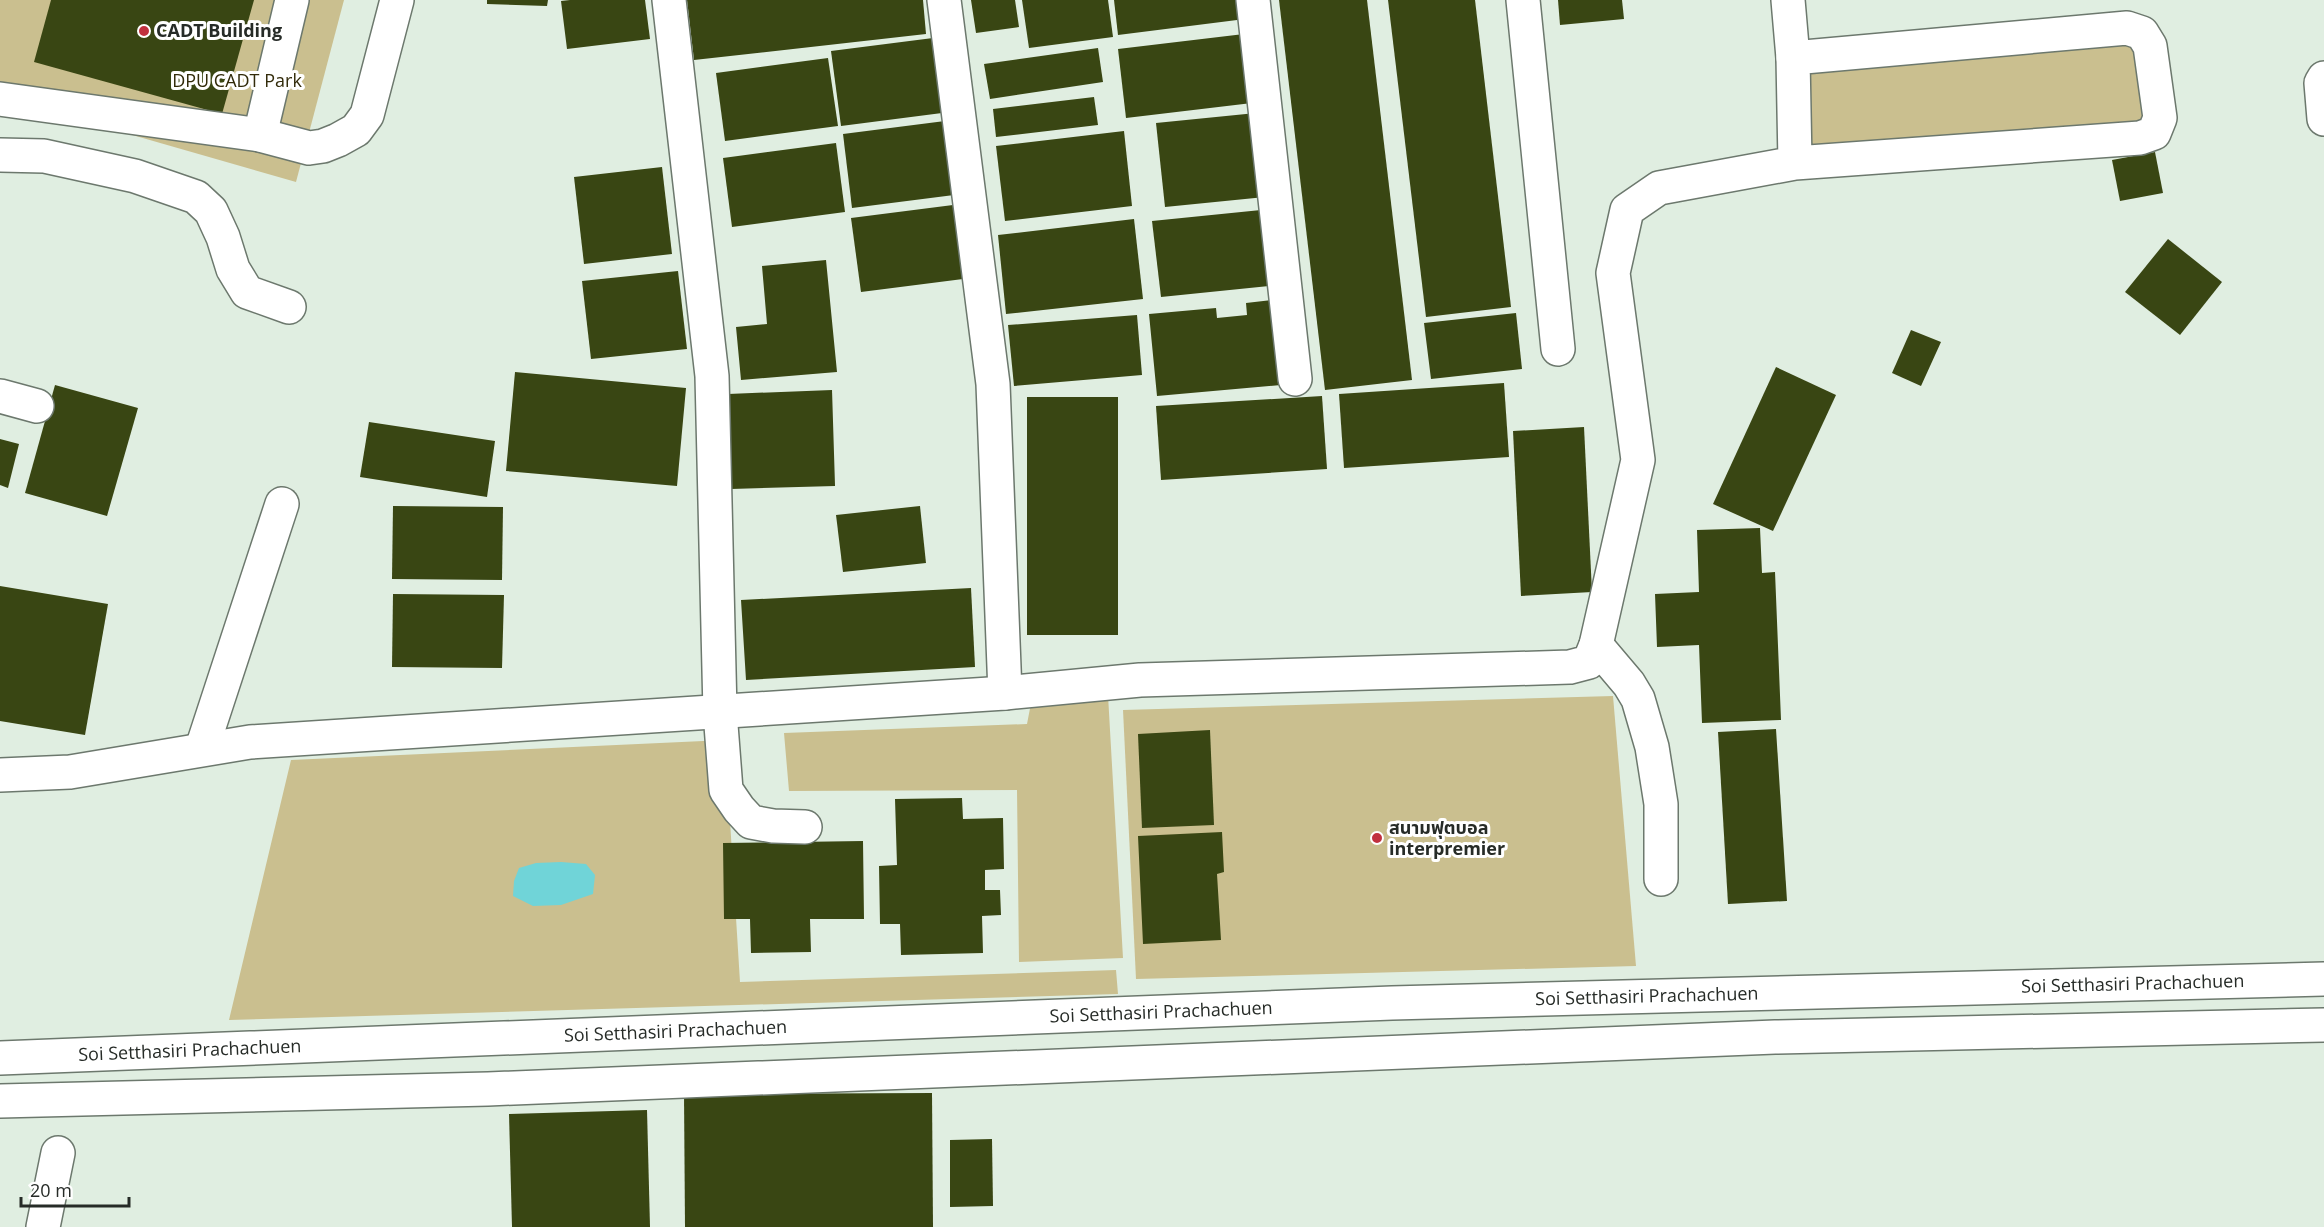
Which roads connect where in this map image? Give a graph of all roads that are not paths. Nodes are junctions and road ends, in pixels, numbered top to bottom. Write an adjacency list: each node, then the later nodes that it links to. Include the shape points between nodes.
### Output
1 (292, 0): 12 (street)
2 (397, 0): 12 (street, via 367,115 356,130 323,146 309,148)
3 (669, 0): 23 (street, via 712,376)
4 (945, 0): 22 (street, via 993,384)
5 (1253, 0): 17 (street)
6 (1523, 0): 16 (street)
7 (1788, 0): 8 (street)
8 (1793, 58): 14 (street); 14 (street, via 2127,28 2142,33 2151,46 2160,118 2154,133 2140,138)
9 (2324, 78): 11 (street)
10 (0, 99): 12 (street)
11 (2324, 119)
12 (260, 135)
13 (0, 155): 15 (street, via 44,156 135,176 196,197 211,211 233,269 247,292)
14 (1795, 163): 21 (street, via 1659,188 1627,210 1613,273 1638,460)
15 (289, 307)
16 (1557, 349)
17 (1295, 379)
18 (0, 396): 19 (street)
19 (37, 406)
20 (282, 504): 24 (street)
21 (1596, 645): 22 (street, via 1590,662 1570,667 1140,680); 27 (street, via 1638,699 1652,747 1660,804)
22 (1005, 693): 23 (street)
23 (720, 712): 24 (street); 26 (street, via 726,790 739,809 751,822)
24 (202, 748): 25 (street, via 70,772)
25 (0, 775)
26 (805, 827)
27 (1661, 879)
28 (2324, 979): 30 (street, Soi Setthasiri Prachachuen, via 1404,1002)
29 (2324, 1025): 31 (street, via 1775,1037 488,1089)
30 (0, 1058)
31 (0, 1101)
32 (58, 1153): 33 (street)
33 (43, 1227)

